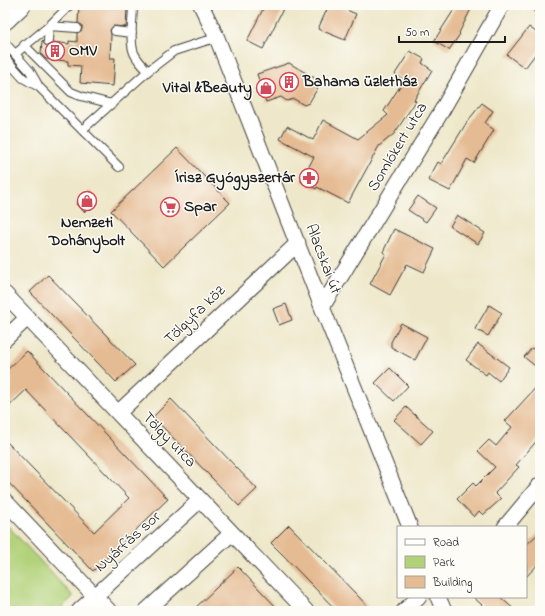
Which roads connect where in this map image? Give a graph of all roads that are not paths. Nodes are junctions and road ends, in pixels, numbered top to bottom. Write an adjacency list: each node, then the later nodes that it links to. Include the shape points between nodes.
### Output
1 (21, 5): 6 (street)
2 (70, 5): 7 (lane)
3 (133, 5): 10 (lane)
4 (200, 5): 11 (street, Alacskai út)
5 (502, 5): 24 (street, Somlókert utca, via 441,112)
6 (5, 20)
7 (49, 26): 8 (lane); 12 (lane); 14 (lane)
8 (77, 28)
9 (115, 31): 10 (lane)
10 (132, 33): 17 (lane, via 134,53)
11 (217, 38): 17 (lane, via 174,51); 22 (street, Alacskai út)
12 (48, 41)
13 (5, 43): 15 (lane)
14 (24, 45): 15 (lane); 19 (lane, via 47,64 71,92)
15 (14, 54): 18 (lane, via 30,71)
16 (5, 58): 18 (lane, via 23,78)
17 (148, 71): 19 (lane)
18 (39, 87): 20 (lane)
19 (112, 104): 20 (lane)
20 (82, 130): 21 (lane)
21 (119, 167)
22 (298, 243): 24 (street, Alacskai út); 27 (street, Tölgyfa köz)
23 (5, 294): 25 (street, Tölgy utca)
24 (322, 307): 31 (street, Alacskai út)
25 (27, 318): 26 (street); 27 (street, Tölgy utca)
26 (5, 339)
27 (118, 413): 29 (street, Tölgy utca)
28 (540, 485): 32 (street)
29 (200, 500): 33 (street, Tölgy utca); 34 (street, Nyárfás sor)
30 (5, 501): 34 (street)
31 (410, 526)
32 (506, 526)
33 (232, 533): 38 (street); 39 (street, Tölgy utca)
34 (95, 597): 36 (street, Nyárfás sor); 37 (street)
35 (418, 598): 40 (street)
36 (79, 611)
37 (109, 611)
38 (146, 611)
39 (306, 611)
40 (404, 611)

